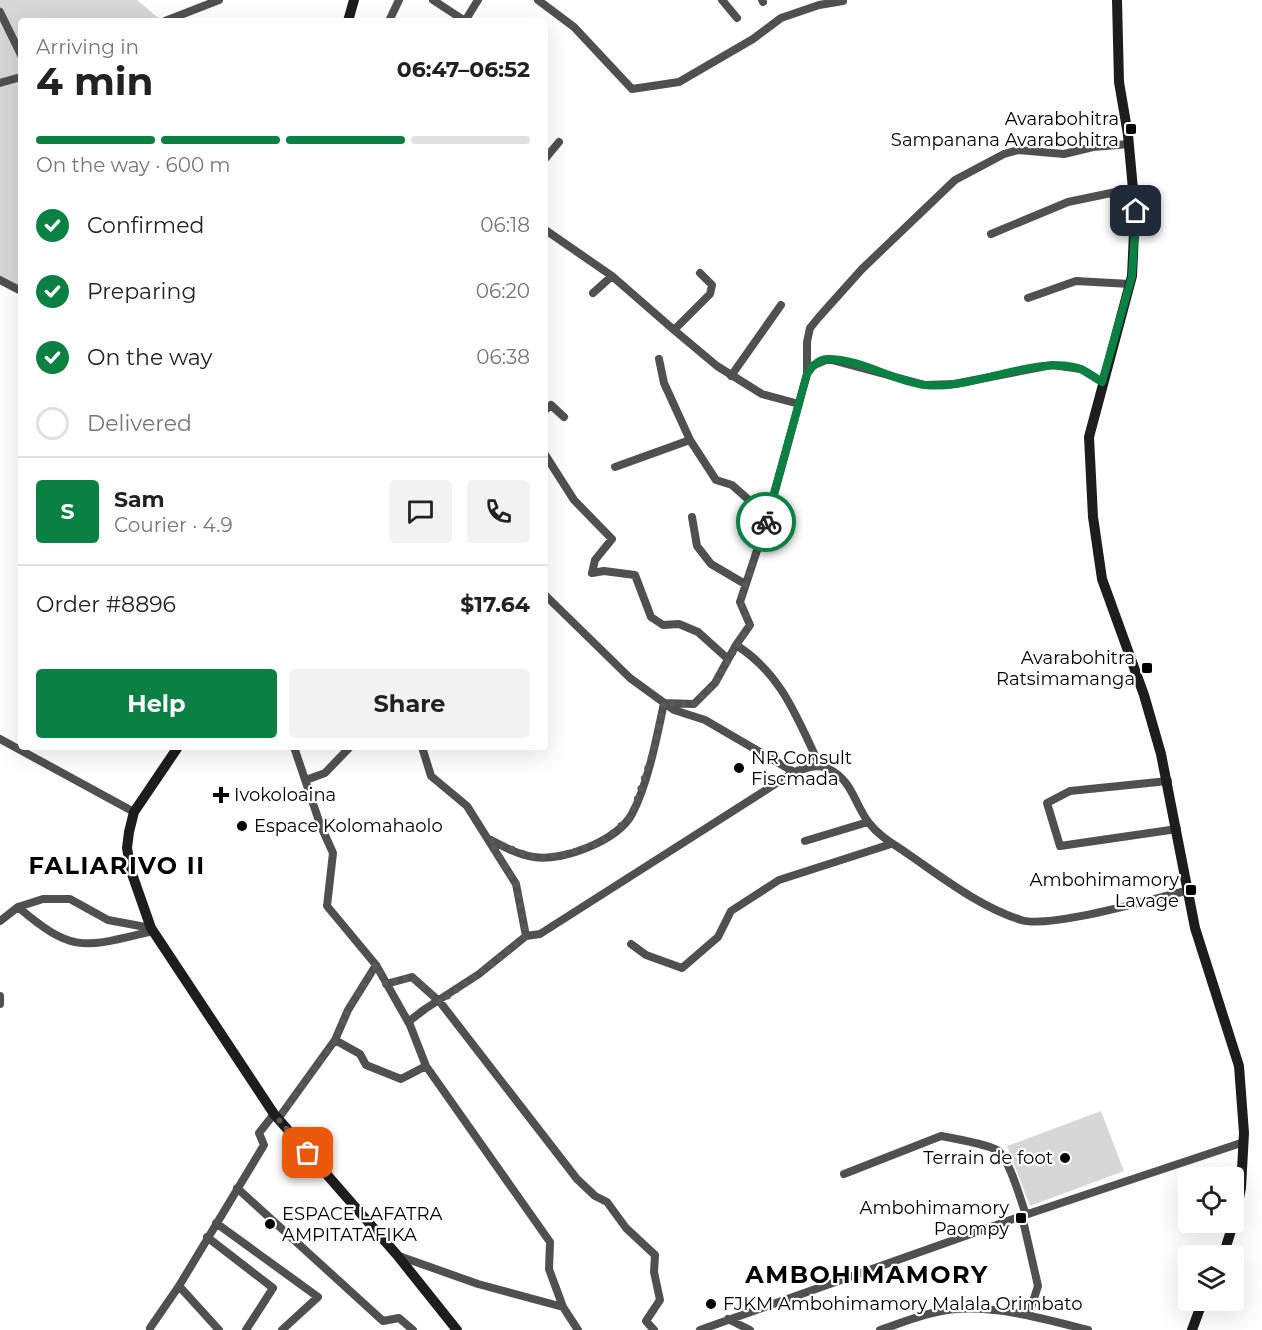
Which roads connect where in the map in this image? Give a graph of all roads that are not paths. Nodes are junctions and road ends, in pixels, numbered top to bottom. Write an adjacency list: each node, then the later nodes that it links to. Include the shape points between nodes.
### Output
1 (219, 0): 11 (street)
2 (354, 0): 12 (street)
3 (399, 0): 13 (street)
4 (433, 0): 14 (street)
5 (478, 0): 15 (street)
6 (538, 0): 9 (street, via 574,27 632,88 679,82 753,39 780,18)
7 (722, 0): 16 (street)
8 (1117, 0): 21 (street, via 1119,82)
9 (843, 1)
10 (0, 12): 17 (street)
11 (173, 18)
12 (349, 18)
13 (390, 18)
14 (460, 18)
15 (467, 18)
16 (737, 18)
17 (18, 49)
18 (18, 78): 19 (street)
19 (0, 82)
20 (559, 142): 22 (street)
21 (1129, 144): 23 (street); 36 (street, via 1064,154 1018,150 955,180 862,269 810,328)
22 (548, 155)
23 (1135, 188): 25 (street, via 1068,202); 29 (street)
24 (548, 230): 27 (street)
25 (991, 234)
26 (700, 273): 34 (street, via 712,285 710,294)
27 (612, 276): 31 (street); 34 (street)
28 (0, 280): 30 (street)
29 (1130, 284): 32 (street, via 1076,281); 38 (street)
30 (18, 289)
31 (594, 293)
32 (1028, 298)
33 (781, 305): 37 (street)
34 (674, 330): 37 (street)
35 (658, 358): 42 (street, via 664,383)
36 (807, 374): 38 (street, via 812,366 828,359 925,385 954,384 1052,365 1082,369); 39 (street)
37 (731, 376): 39 (street, via 762,394)
38 (1102, 382): 62 (street, via 1089,437 1093,517 1102,579 1144,695)
39 (799, 404): 46 (street)
40 (548, 408): 41 (street, via 551,405)
41 (564, 417)
42 (690, 441): 44 (street); 46 (street, via 716,480 732,485)
43 (548, 459): 50 (street, via 574,500 612,539 595,560 592,573 635,575 651,617 663,625 679,624 698,632)
44 (615, 467)
45 (692, 517): 47 (street, via 697,546 711,564)
46 (768, 517): 47 (street)
47 (745, 584): 49 (street, via 740,602 750,625)
48 (548, 598): 51 (street, via 630,678)
49 (736, 645): 50 (street); 59 (street, via 774,677)
50 (728, 659): 51 (street, via 715,683 694,704)
51 (664, 703): 60 (street, via 728,731); 66 (street, via 655,745 631,816 601,843 536,858)
52 (0, 739): 53 (street)
53 (18, 749)
54 (20, 750): 63 (street)
55 (176, 750): 63 (street)
56 (295, 750): 61 (street)
57 (347, 750): 61 (street, via 325,773)
58 (423, 750): 66 (street, via 431,776 467,806)
59 (820, 766): 60 (street); 64 (street, via 842,778)
60 (794, 772): 73 (street, via 540,934)
61 (306, 780): 75 (street, via 333,853 327,906)
62 (1167, 781): 65 (street); 65 (street, via 1070,791 1047,803 1060,846)
63 (134, 812): 72 (street, via 127,848)
64 (868, 822): 67 (street); 68 (street)
65 (1177, 829): 69 (street)
66 (490, 840): 73 (street, via 516,884)
67 (806, 841)
68 (891, 844): 69 (street, via 963,891 1022,920 1053,922); 74 (street, via 779,880 731,911 718,937 682,968 646,955)
69 (1186, 891): 84 (street, via 1239,1066)
70 (18, 907): 71 (street); 72 (street, via 43,899 70,899 108,920); 72 (street, via 45,930 83,945)
71 (0, 921)
72 (152, 930): 83 (street)
73 (526, 936): 78 (street)
74 (631, 944)
75 (376, 965): 76 (street); 81 (street)
76 (386, 984): 78 (street, via 412,977); 80 (street)
77 (0, 996): 79 (street)
78 (440, 1002): 80 (street); 105 (street, via 577,1179 607,1202 626,1228 655,1255 660,1300 646,1321)
79 (0, 1004)
80 (408, 1022): 82 (street)
81 (335, 1040): 82 (street, via 360,1054 366,1065 401,1079); 83 (street)
82 (426, 1066): 93 (street, via 550,1242 549,1269)
83 (276, 1116): 86 (street, via 259,1133 264,1145); 91 (street)
84 (1244, 1142): 87 (street); 90 (street, via 1239,1203)
85 (844, 1174): 87 (street, via 940,1136 996,1149 1004,1157)
86 (237, 1188): 88 (street); 102 (street, via 383,1321 399,1318)
87 (1024, 1216): 95 (street, via 1038,1286); 96 (street)
88 (216, 1223): 89 (street); 101 (street, via 318,1297)
89 (207, 1237): 92 (street); 100 (street, via 273,1288)
90 (1226, 1245)
91 (397, 1255): 93 (street, via 478,1284); 103 (street)
92 (179, 1286): 98 (street); 99 (street)
93 (563, 1307): 104 (street)
94 (1199, 1311): 111 (street)
95 (1029, 1314): 97 (street); 108 (street, via 957,1309)
96 (728, 1319): 106 (street); 107 (street)
97 (1052, 1321): 109 (street); 110 (street)
98 (150, 1328)
99 (219, 1330)
100 (246, 1330)
101 (282, 1330)
102 (413, 1330)
103 (457, 1330)
104 (578, 1330)
105 (654, 1330)
106 (700, 1330)
107 (750, 1330)
108 (880, 1330)
109 (1048, 1330)
110 (1088, 1330)
111 (1192, 1330)

